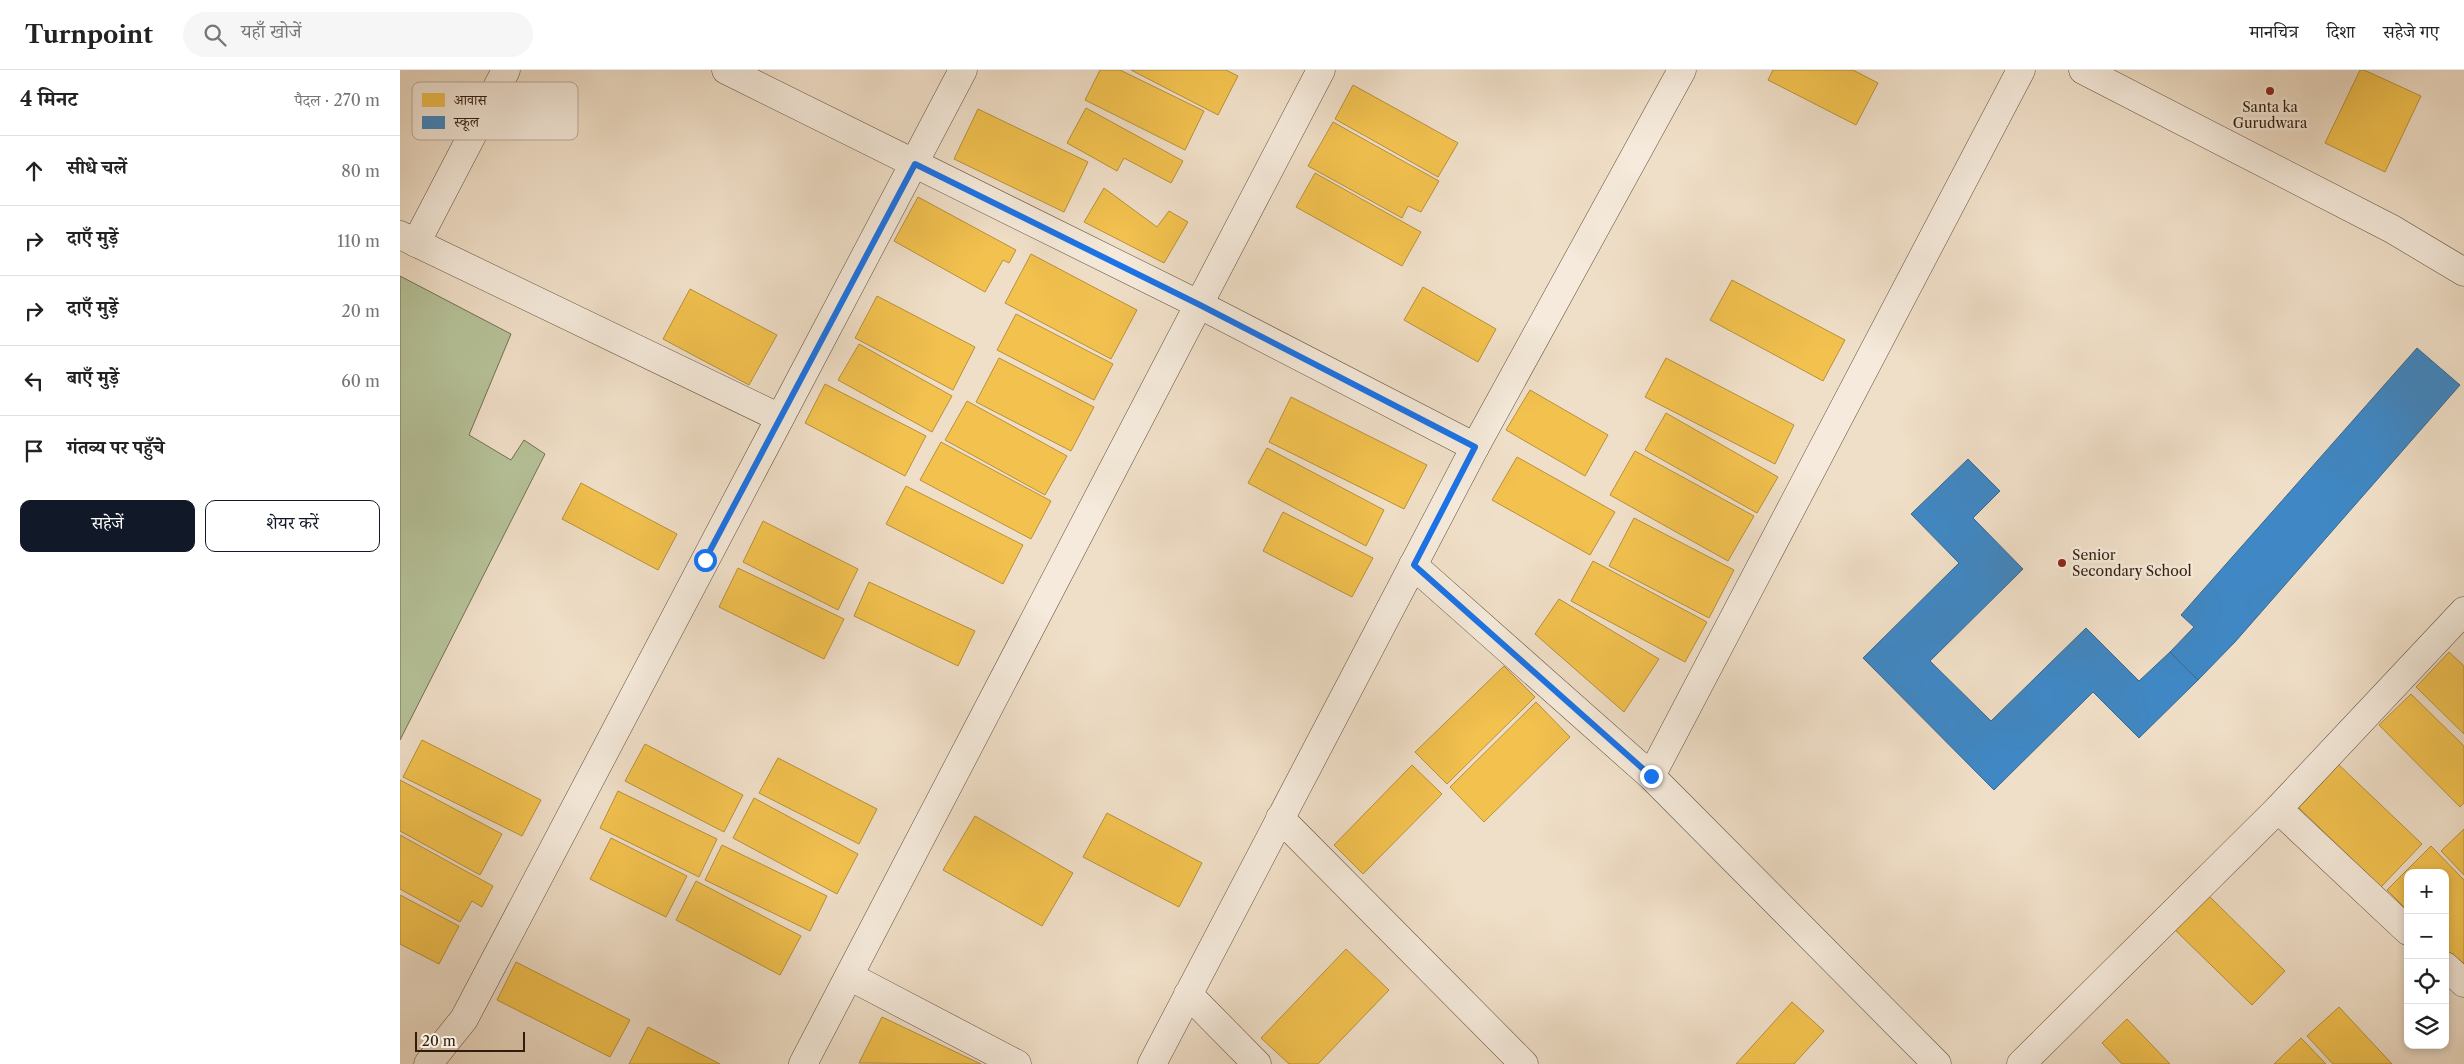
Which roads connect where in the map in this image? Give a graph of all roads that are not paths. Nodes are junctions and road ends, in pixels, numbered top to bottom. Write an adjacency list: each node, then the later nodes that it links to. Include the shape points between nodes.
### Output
1 (506, 70): 8 (street)
2 (726, 70): 10 (street)
3 (963, 70): 10 (street)
4 (1321, 70): 13 (street)
5 (1682, 70): 15 (street)
6 (2021, 70): 18 (street)
7 (2083, 70): 12 (street, via 2392,229)
8 (499, 82)
9 (465, 140): 11 (street)
10 (915, 164): 13 (street); 14 (street)
11 (408, 239): 14 (street)
12 (2464, 272)
13 (1200, 305): 15 (street); 23 (street)
14 (780, 418): 26 (street, via 464,1018)
15 (1475, 447): 16 (street)
16 (1414, 565): 18 (street); 20 (street)
17 (2464, 611): 19 (street)
18 (1651, 776): 32 (street)
19 (2278, 809): 21 (street); 33 (street)
20 (1280, 818): 25 (street); 31 (street)
21 (2404, 927)
22 (2449, 970): 24 (street)
23 (849, 976): 27 (street); 28 (street)
24 (2464, 983)
25 (1188, 994): 29 (street); 30 (street)
26 (428, 1064)
27 (802, 1064)
28 (1017, 1064)
29 (1152, 1064)
30 (1257, 1064)
31 (1524, 1064)
32 (1937, 1064)
33 (2021, 1064)

